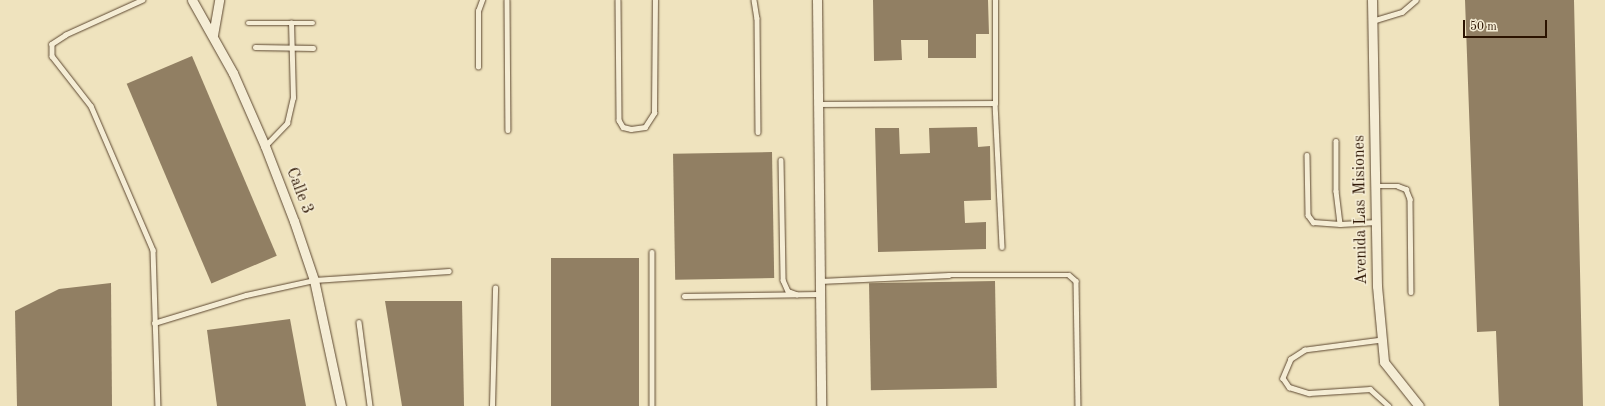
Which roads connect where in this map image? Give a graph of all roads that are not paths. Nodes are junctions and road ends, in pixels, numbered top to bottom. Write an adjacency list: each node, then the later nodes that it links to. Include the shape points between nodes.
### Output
1 (143, 0): 44 (lane, via 66,35 52,44 52,56 91,106 153,250)
2 (192, 0): 17 (street, Calle 3)
3 (219, 0): 17 (street)
4 (482, 0): 21 (lane, via 478,11)
5 (507, 0): 24 (lane)
6 (618, 0): 7 (lane, via 619,120 622,127 631,130 645,127 654,113)
7 (655, 0)
8 (754, 0): 25 (lane, via 757,18)
9 (817, 0): 23 (street)
10 (995, 0): 22 (lane)
11 (1372, 0): 13 (street, Avenida Las Misiones)
12 (1416, 0): 13 (lane, via 1402,12)
13 (1372, 21): 30 (street, Avenida Las Misiones)
14 (291, 22): 15 (lane); 16 (lane); 19 (lane)
15 (248, 23)
16 (313, 23)
17 (213, 35): 27 (street, Calle 3)
18 (255, 47): 19 (lane)
19 (293, 47): 20 (lane); 27 (lane, via 293,98 287,123)
20 (313, 48)
21 (478, 67)
22 (995, 103): 23 (lane); 33 (lane)
23 (818, 104): 37 (street)
24 (508, 130)
25 (758, 132)
26 (1336, 141): 32 (lane, via 1336,191)
27 (265, 146): 36 (street, Calle 3)
28 (1307, 155): 32 (lane, via 1308,215 1313,222)
29 (781, 160): 40 (lane, via 783,280 788,291)
30 (1375, 186): 31 (street, Avenida Las Misiones); 39 (lane, via 1398,186 1406,189 1410,198)
31 (1376, 222): 32 (lane); 45 (street, Avenida Las Misiones, via 1377,286)
32 (1340, 224)
33 (1002, 248)
34 (652, 252): 50 (lane)
35 (449, 271): 36 (lane)
36 (314, 280): 44 (lane, via 246,295); 47 (street, Calle 3)
37 (818, 281): 41 (street); 52 (lane, via 949,275 1069,275 1076,281)
38 (495, 288): 49 (lane)
39 (1411, 292)
40 (796, 294): 41 (lane); 42 (lane)
41 (819, 294): 51 (street)
42 (684, 296)
43 (359, 322): 48 (lane)
44 (154, 323): 46 (lane)
45 (1382, 340): 53 (lane, via 1305,350 1291,359 1283,378 1289,387 1309,393 1370,389); 54 (street, Avenida Las Misiones, via 1384,362)
46 (158, 406)
47 (342, 406)
48 (370, 406)
49 (492, 406)
50 (652, 406)
51 (821, 406)
52 (1078, 406)
53 (1389, 406)
54 (1419, 406)

